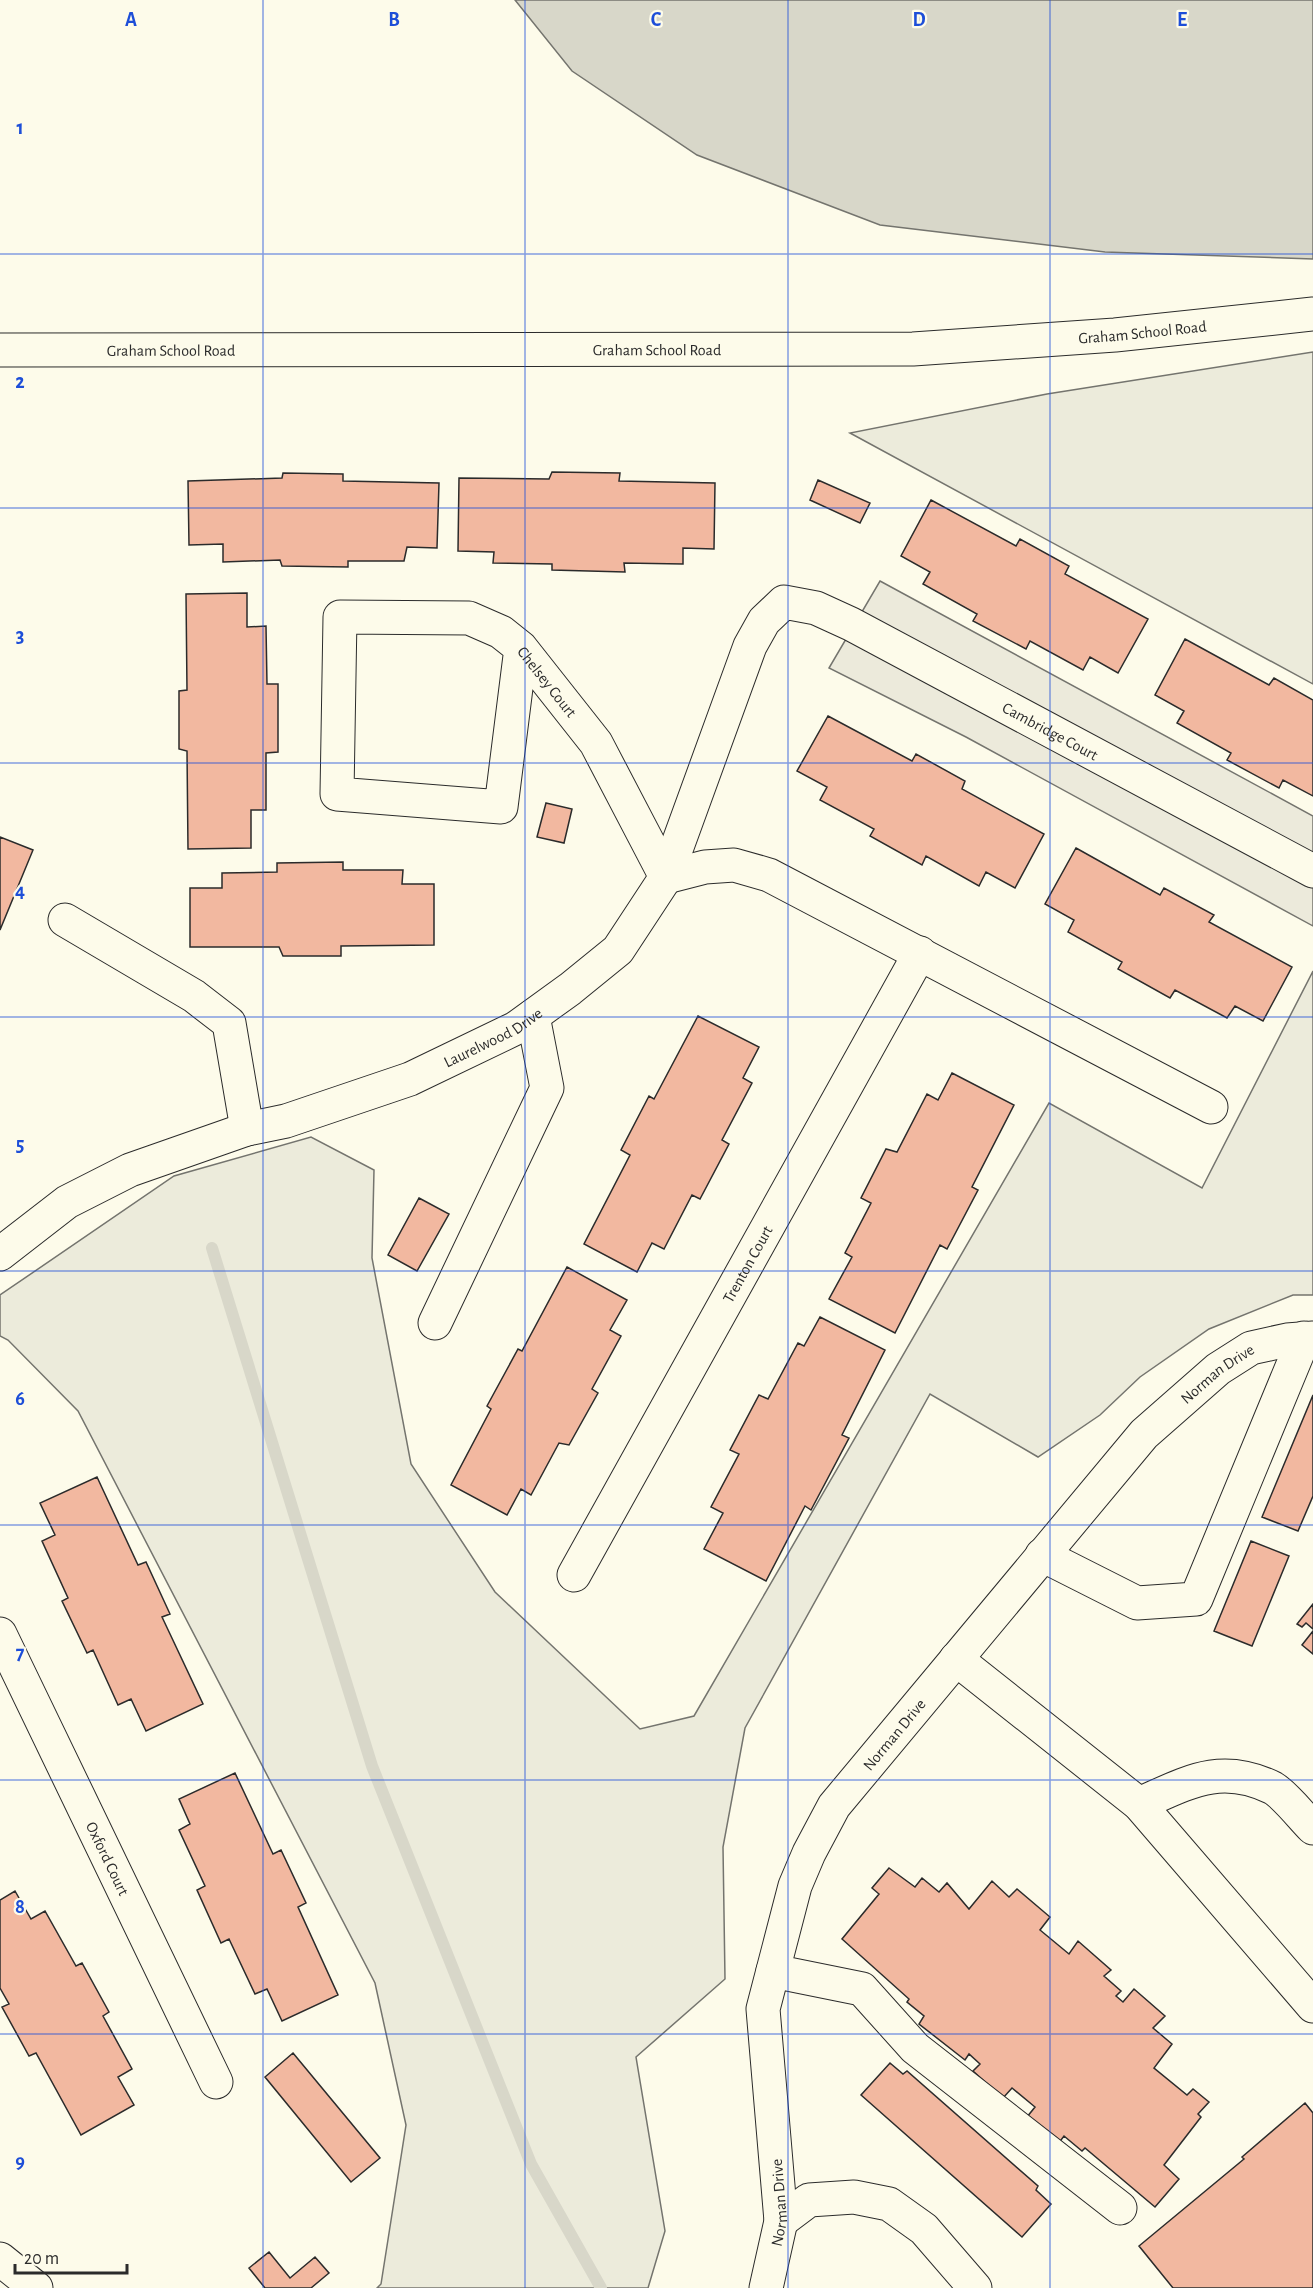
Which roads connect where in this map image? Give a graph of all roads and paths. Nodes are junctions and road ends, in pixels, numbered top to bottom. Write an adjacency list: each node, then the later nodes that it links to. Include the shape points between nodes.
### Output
1 (1313, 314): 2 (street, Graham School Road, via 1115,335 913,349)
2 (0, 350)
3 (784, 602): 5 (street, Cambridge Court, via 816,608 851,624); 6 (street, Laurelwood Drive, via 764,621 750,646)
4 (521, 648): 4 (street, Chelsey Court, via 501,632 469,618 340,617 337,794 501,807); 6 (street, Chelsey Court, via 596,743)
5 (1313, 871)
6 (666, 877): 8 (street, via 734,864 769,875); 9 (street, Laurelwood Drive, via 618,950)
7 (65, 920): 11 (street, via 194,996 229,1023)
8 (920, 953): 10 (street); 16 (street, Trenton Court)
9 (533, 1016): 11 (street, Laurelwood Drive, via 410,1079 286,1121); 13 (street, via 547,1088)
10 (1210, 1107)
11 (248, 1129): 12 (street, Laurelwood Drive, via 130,1170 67,1202)
12 (0, 1254)
13 (435, 1323)
14 (1308, 1338): 15 (street, Norman Drive, via 1251,1348 1218,1369 1144,1434); 15 (street, via 1196,1599 1137,1603)
15 (1042, 1556): 18 (street, Norman Drive)
16 (574, 1575)
17 (0, 1634): 23 (street, Oxford Court)
18 (956, 1659): 19 (street); 21 (street, Norman Drive, via 834,1806 795,1886)
19 (1138, 1804): 20 (street, via 1200,1778 1234,1775 1274,1789); 22 (street)
20 (1313, 1828)
21 (773, 1971): 24 (street, via 862,1989 915,2048); 25 (street, Norman Drive, via 763,2009)
22 (1313, 2006)
23 (216, 2082)
24 (1120, 2208)
25 (781, 2221): 28 (street, Norman Drive); 29 (street, via 809,2200 854,2197 889,2204 924,2229)
26 (0, 2259): 27 (street)
27 (36, 2288)
28 (766, 2288)
29 (975, 2288)

